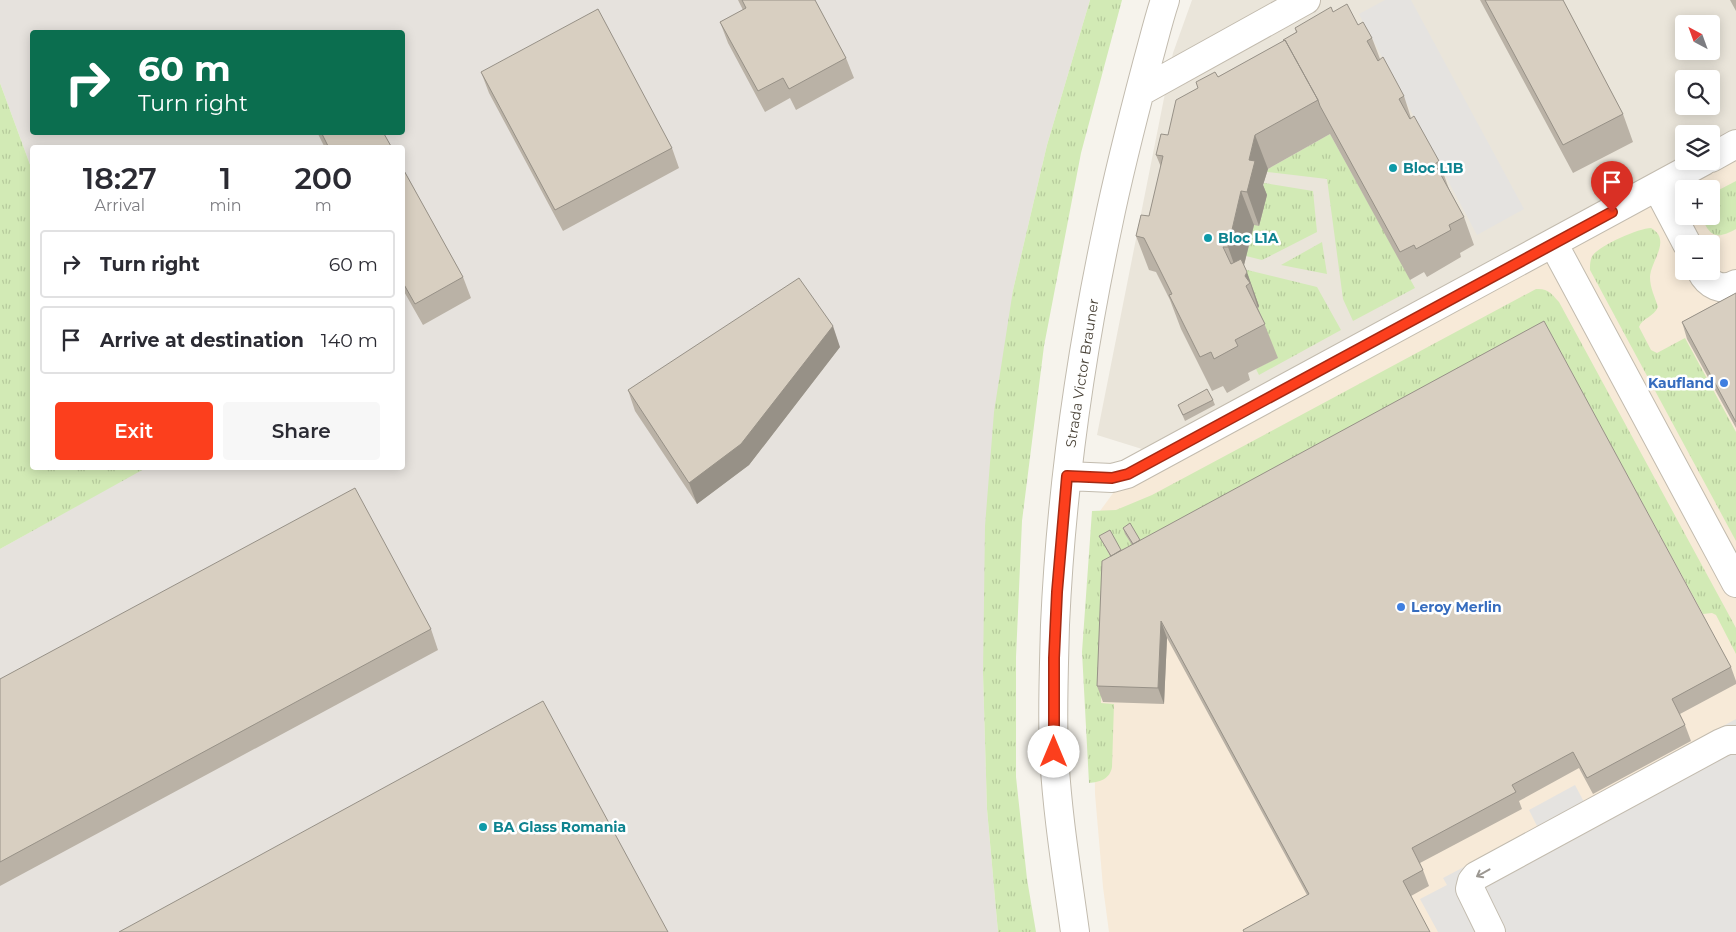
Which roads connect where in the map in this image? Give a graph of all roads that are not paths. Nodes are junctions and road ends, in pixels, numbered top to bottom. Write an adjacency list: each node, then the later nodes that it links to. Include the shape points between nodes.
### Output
1 (1165, 0): 3 (street, Strada Victor Brauner)
2 (1306, 0): 3 (street)
3 (1140, 92): 12 (street, Strada Victor Brauner, via 1099,269)
4 (1736, 144): 5 (street)
5 (1720, 153)
6 (1688, 170): 7 (street)
7 (1658, 187): 8 (street); 9 (street)
8 (1682, 235)
9 (1553, 244): 12 (street, via 1128,474 1112,478); 13 (street)
10 (1709, 280): 11 (street, via 1721,288)
11 (1736, 284)
12 (1067, 476): 15 (street, Strada Victor Brauner, via 1057,592 1054,752)
13 (1736, 583)
14 (1736, 740): 16 (street, one-way to 16, via 1722,743 1476,876 1470,889)
15 (1075, 932)
16 (1491, 932)

